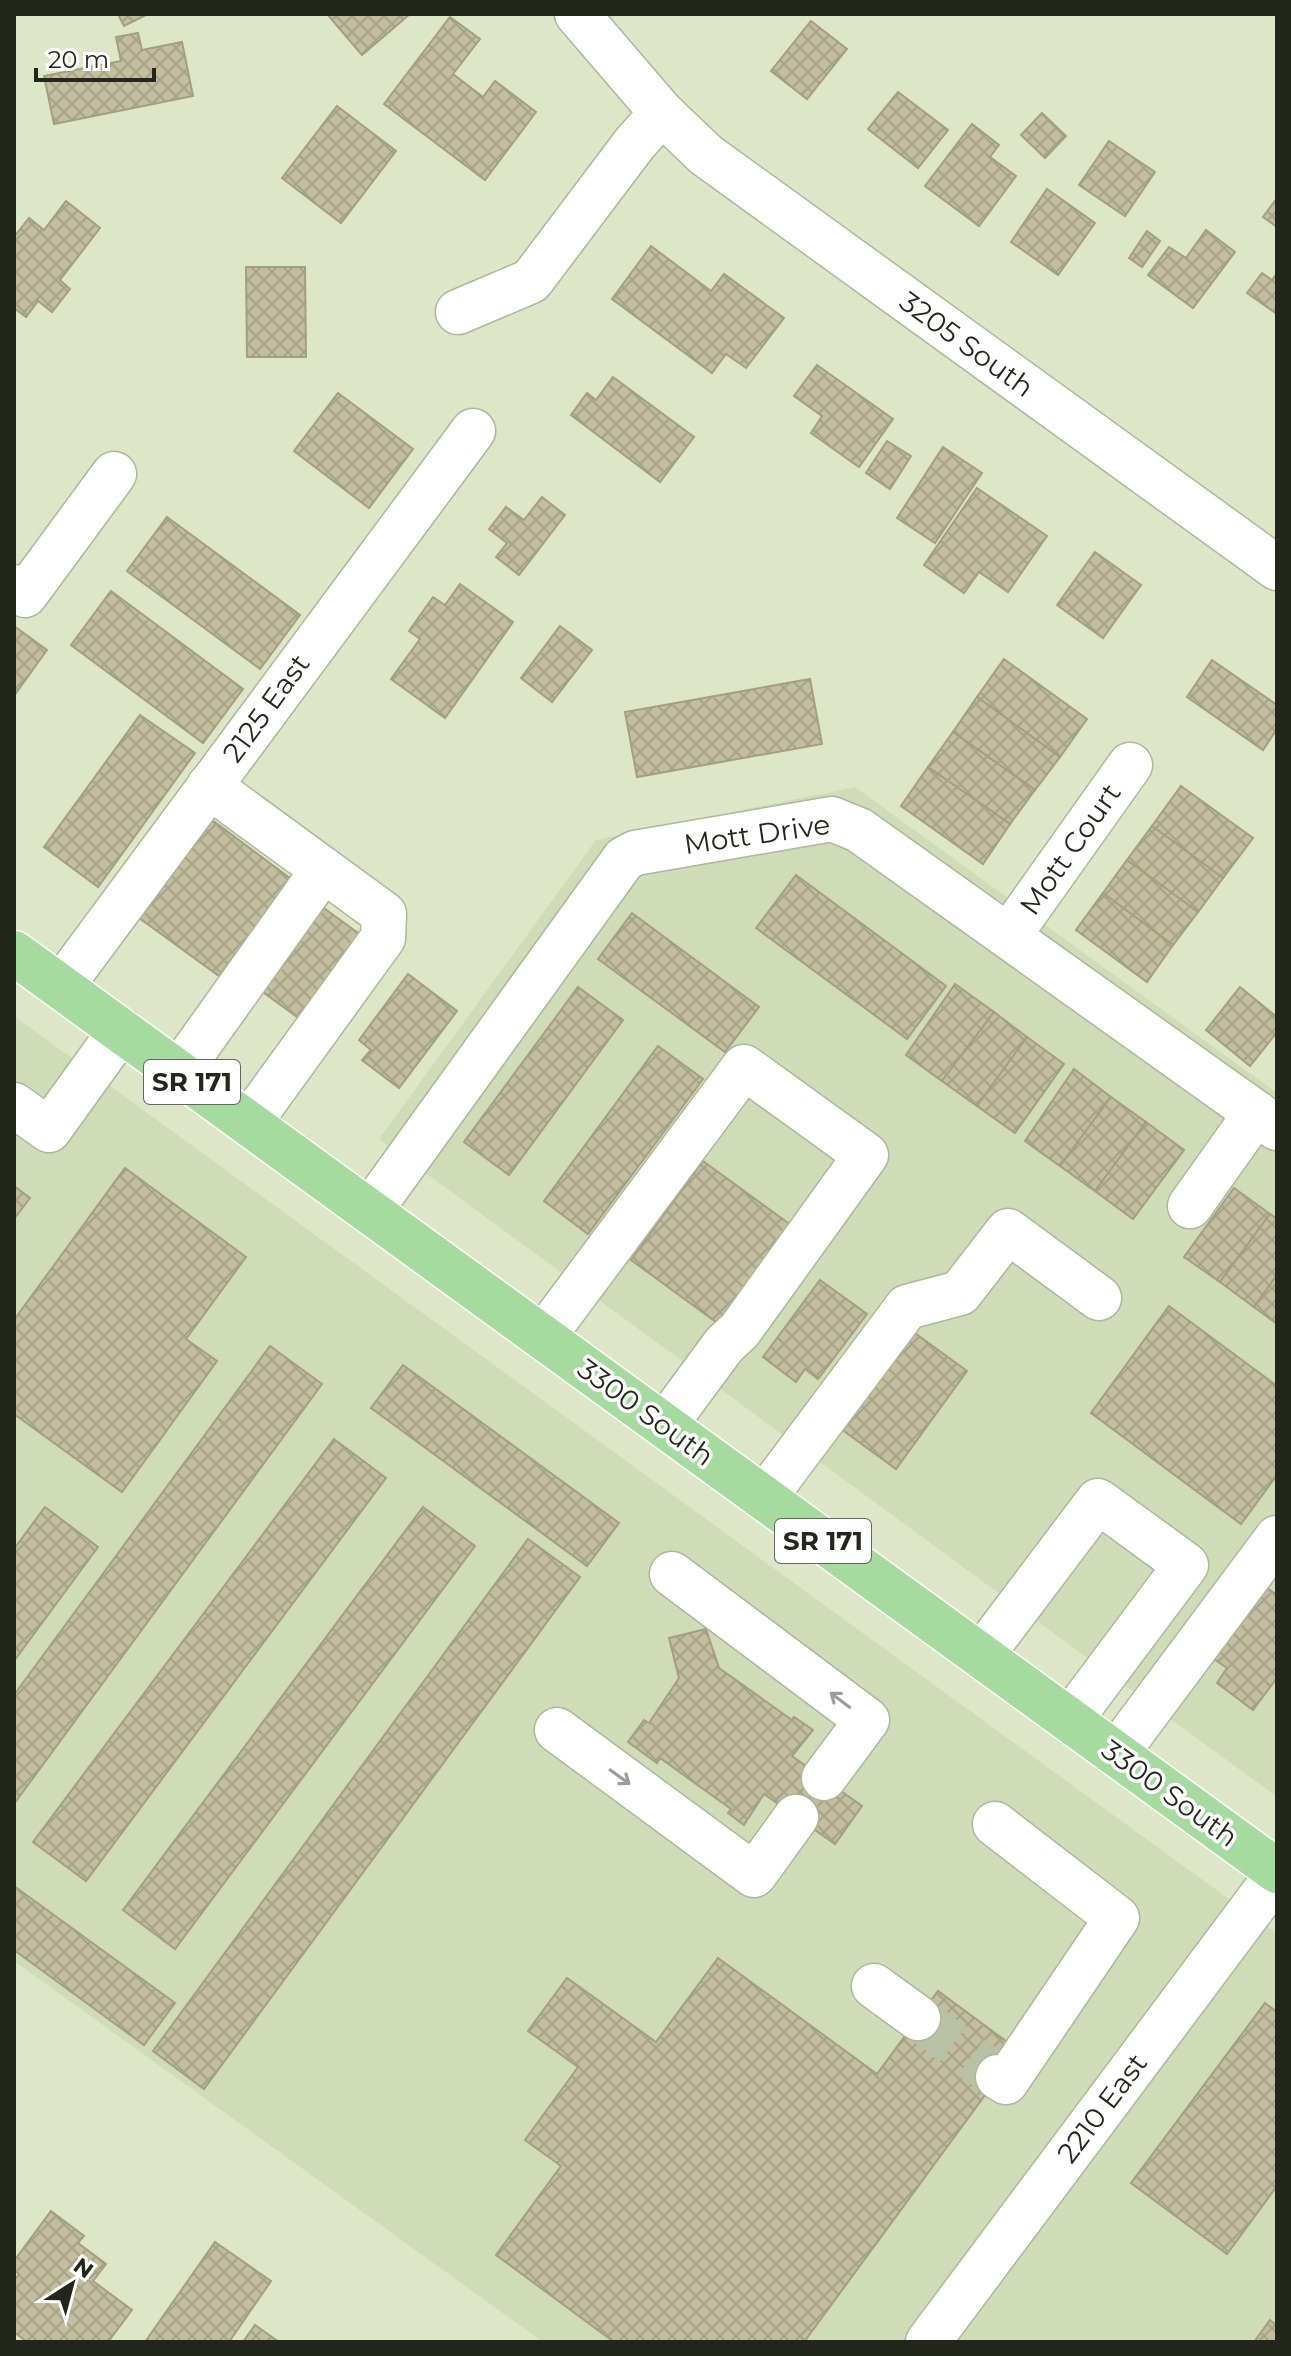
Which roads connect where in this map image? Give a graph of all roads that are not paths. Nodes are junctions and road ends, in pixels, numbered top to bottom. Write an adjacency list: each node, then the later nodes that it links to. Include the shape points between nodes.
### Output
1 (577, 14): 2 (street, 3205 South)
2 (662, 113): 3 (street, via 531,281); 6 (street, 3205 South, via 706,155)
3 (458, 312)
4 (473, 431): 9 (street, 2125 East)
5 (114, 474): 7 (street, via 25,595)
6 (1277, 568)
7 (14, 587)
8 (1130, 765): 11 (street, Mott Court)
9 (209, 786): 10 (street); 13 (street, 2125 East)
10 (323, 870): 15 (street); 18 (street, via 384,914 383,938)
11 (1010, 934): 17 (street, Mott Drive); 20 (street, Mott Drive, via 846,821 815,821 635,853 613,870)
12 (14, 953): 13 (main road, 3300 South / SR 171)
13 (61, 987): 14 (main road, 3300 South / SR 171)
14 (121, 1030): 15 (main road, 3300 South / SR 171); 16 (street, via 49,1130)
15 (179, 1072): 18 (main road, 3300 South / SR 171)
16 (14, 1105)
17 (1266, 1121): 19 (street)
18 (249, 1123): 20 (main road, 3300 South / SR 171)
19 (1190, 1206)
20 (370, 1211): 22 (main road, 3300 South / SR 171)
21 (1099, 1298): 24 (street, via 1008,1231 960,1293 907,1307)
22 (543, 1337): 23 (main road, 3300 South / SR 171); 23 (street, via 744,1067 866,1155)
23 (665, 1425): 24 (main road, 3300 South / SR 171)
24 (764, 1498): 27 (main road, 3300 South / SR 171)
25 (1277, 1538): 30 (street)
26 (672, 1574): 31 (street, one-way to 26, via 867,1720)
27 (981, 1656): 28 (main road, 3300 South / SR 171); 28 (street, via 1098,1501 1186,1565)
28 (1070, 1720): 30 (main road, 3300 South / SR 171)
29 (557, 1730): 32 (street, one-way to 32, via 754,1875)
30 (1116, 1754): 34 (main road, 3300 South / SR 171)
31 (824, 1778)
32 (796, 1817)
33 (995, 1824): 37 (street, via 1117,1918 1006,2082)
34 (1277, 1873): 38 (street, 2210 East)
35 (874, 1986): 36 (street)
36 (918, 2018)
37 (998, 2077)
38 (928, 2342)

